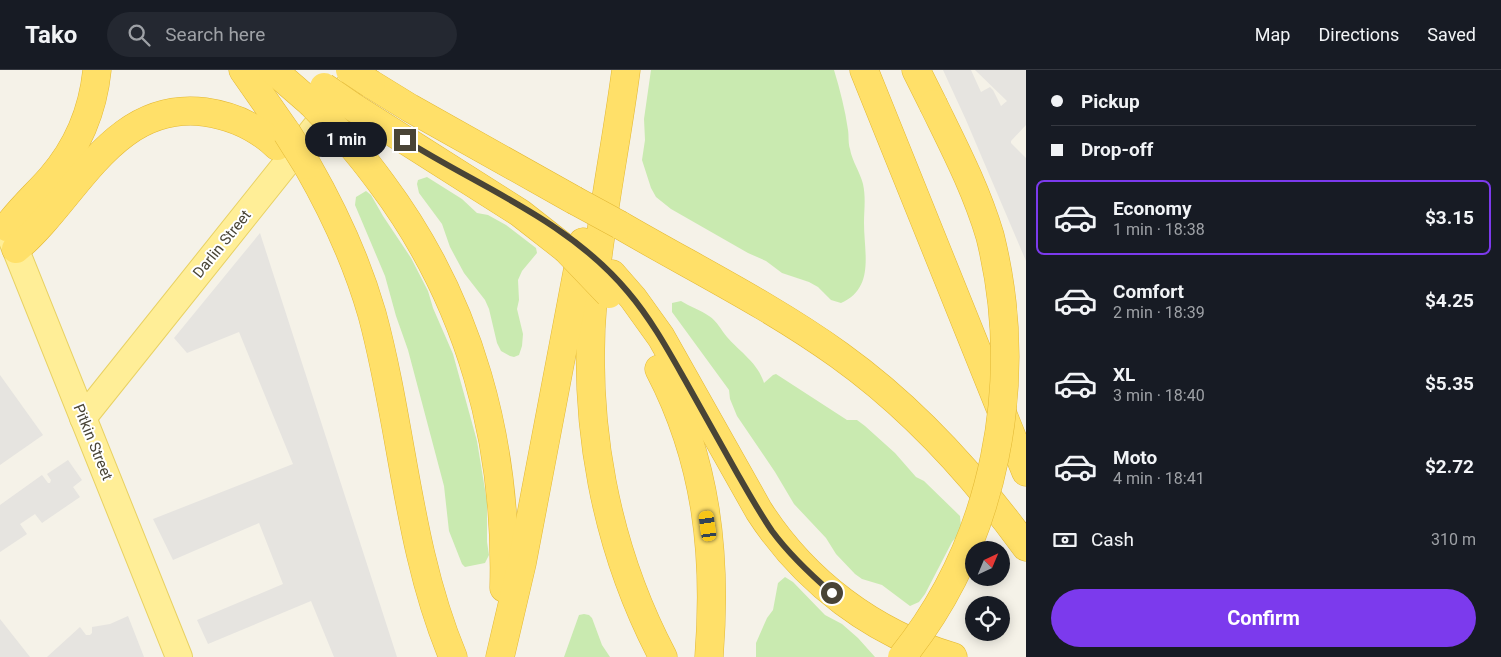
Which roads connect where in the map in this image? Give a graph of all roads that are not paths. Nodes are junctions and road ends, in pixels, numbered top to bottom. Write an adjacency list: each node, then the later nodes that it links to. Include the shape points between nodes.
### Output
1 (97, 70): 12 (highway, via 86,118 72,148 52,176 23,207)
2 (243, 70): 11 (highway)
3 (273, 70): 10 (highway)
4 (299, 70): 10 (highway)
5 (614, 70): 22 (highway, via 526,544)
6 (626, 70): 19 (highway, via 593,298 591,395 595,446 608,512 628,578)
7 (864, 70): 14 (highway)
8 (916, 70): 26 (highway, bridge, via 972,185 994,250 1004,307 1008,379 999,454 980,521 947,592)
9 (368, 73): 15 (main road, Darlin Street); 18 (highway, bridge, via 501,160 786,320 847,361 896,400 940,442)
10 (317, 95): 13 (highway, bridge, via 353,107 438,161 509,198 567,242); 22 (highway, bridge, via 336,129 397,204 419,239 446,290 475,366 492,429 502,500 505,554)
11 (282, 139): 12 (highway, via 218,114 180,112 149,119 126,132 104,151 39,226); 21 (highway, via 309,174 351,254 372,316 422,562)
12 (11, 238): 15 (main road, Pitkin Street)
13 (610, 284): 25 (highway, via 671,392 695,458 704,496 712,571); 27 (highway, via 629,292 661,337 759,511 793,557 832,593 866,618 913,643)
14 (966, 322): 16 (highway); 17 (highway)
15 (83, 418): 20 (main road, Pitkin Street)
16 (1026, 423)
17 (1026, 472)
18 (1026, 547)
19 (648, 627): 23 (highway); 24 (highway)
20 (179, 657)
21 (453, 657)
22 (499, 657)
23 (663, 657)
24 (671, 657)
25 (709, 657)
26 (902, 657)
27 (953, 657)

